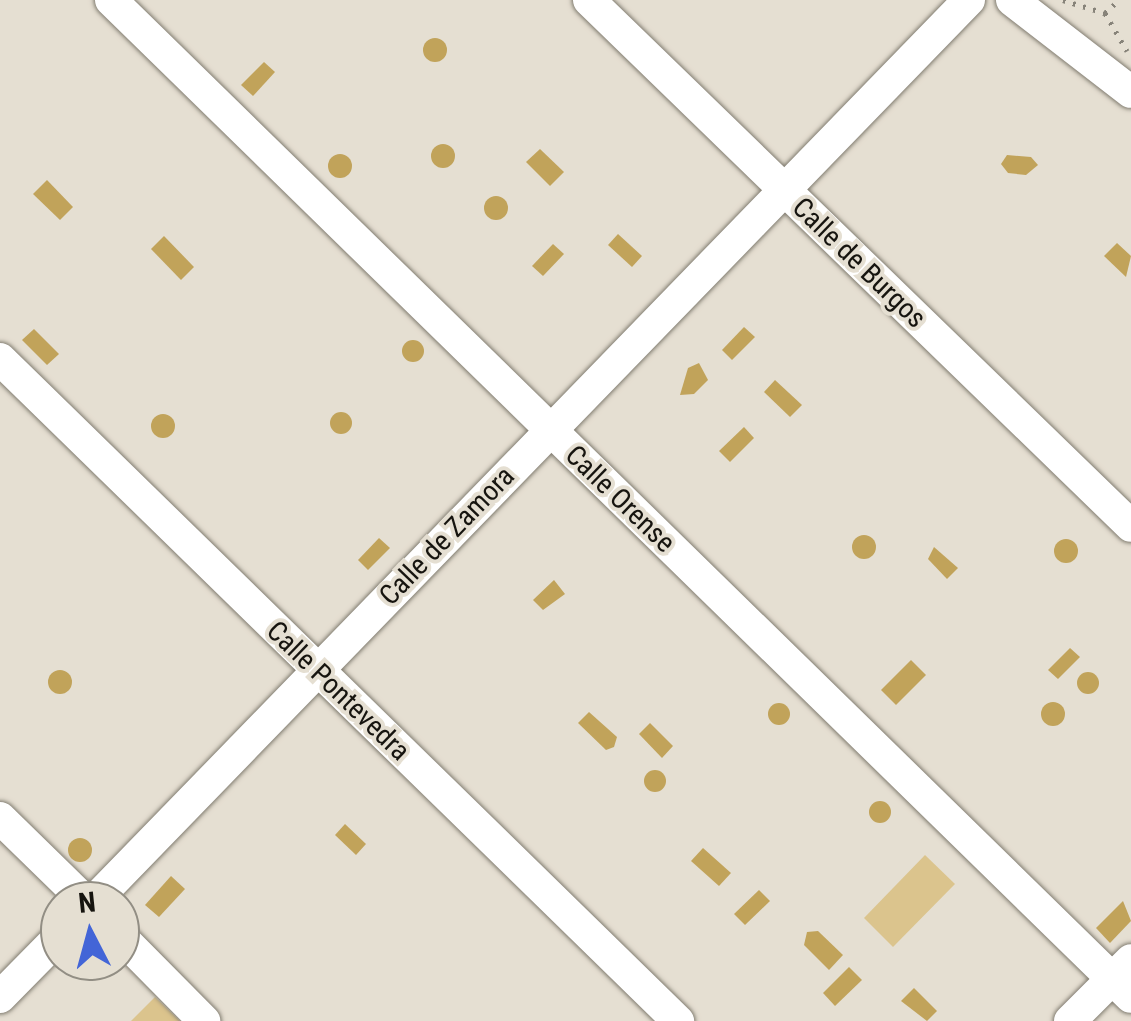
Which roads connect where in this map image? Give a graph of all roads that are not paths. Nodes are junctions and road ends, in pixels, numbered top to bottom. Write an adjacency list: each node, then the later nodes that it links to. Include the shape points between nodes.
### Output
1 (111, 0): 8 (street, Calle Orense)
2 (589, 0): 6 (street, Calle de Burgos)
3 (969, 0): 6 (street, Calle de Zamora)
4 (1012, 0): 5 (street)
5 (1131, 92)
6 (783, 190): 8 (street, Calle de Zamora); 9 (street, Calle de Burgos)
7 (0, 359): 10 (street, Calle Pontevedra)
8 (549, 430): 10 (street, Calle de Zamora); 16 (street, Calle Orense)
9 (1131, 526)
10 (318, 670): 13 (street, Calle de Zamora); 19 (street, Calle Pontevedra)
11 (0, 818): 12 (street)
12 (65, 881)
13 (113, 881)
14 (140, 956): 18 (street)
15 (40, 957): 17 (street)
16 (1125, 978): 20 (street)
17 (0, 998)
18 (204, 1021)
19 (678, 1021)
20 (1070, 1021)

